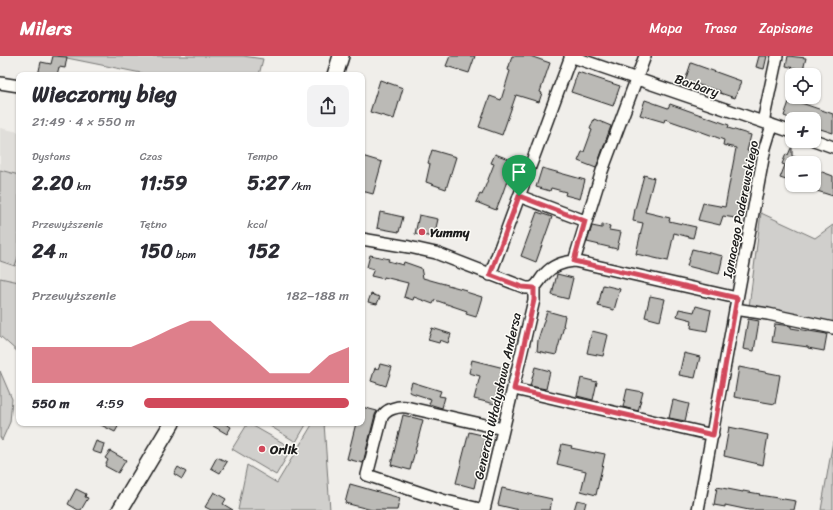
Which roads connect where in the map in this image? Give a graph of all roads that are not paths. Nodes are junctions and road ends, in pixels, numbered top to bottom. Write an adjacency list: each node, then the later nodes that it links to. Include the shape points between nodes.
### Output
1 (341, 56): 5 (street)
2 (570, 56): 6 (street, Barbary); 13 (street)
3 (645, 56): 6 (street)
4 (776, 56): 9 (street, Ignacego Paderewskiego)
5 (336, 72)
6 (636, 79): 9 (street, Barbary); 14 (street)
7 (0, 83): 8 (street)
8 (16, 86)
9 (768, 124): 10 (street, Barbary); 19 (street, Ignacego Paderewskiego)
10 (785, 130)
11 (821, 143): 12 (street)
12 (833, 147)
13 (519, 196): 14 (street); 17 (street)
14 (585, 221): 16 (street)
15 (365, 239): 17 (street, via 431,252)
16 (574, 261): 18 (street, via 564,262 550,269); 19 (street)
17 (490, 275): 18 (street, via 522,287)
18 (534, 288): 21 (street, Generała Władysława Andersa, via 534,300)
19 (736, 304): 20 (street, via 768,314); 24 (street, Ignacego Paderewskiego)
20 (833, 328)
21 (514, 389): 23 (street, Generała Władysława Andersa); 24 (street)
22 (170, 426): 25 (street)
23 (503, 429): 26 (street, Generała Władysława Andersa); 26 (street, via 406,407 388,410 382,417 367,475 442,500)
24 (713, 435): 27 (street, Ignacego Paderewskiego)
25 (120, 510)
26 (484, 510)
27 (698, 510)

